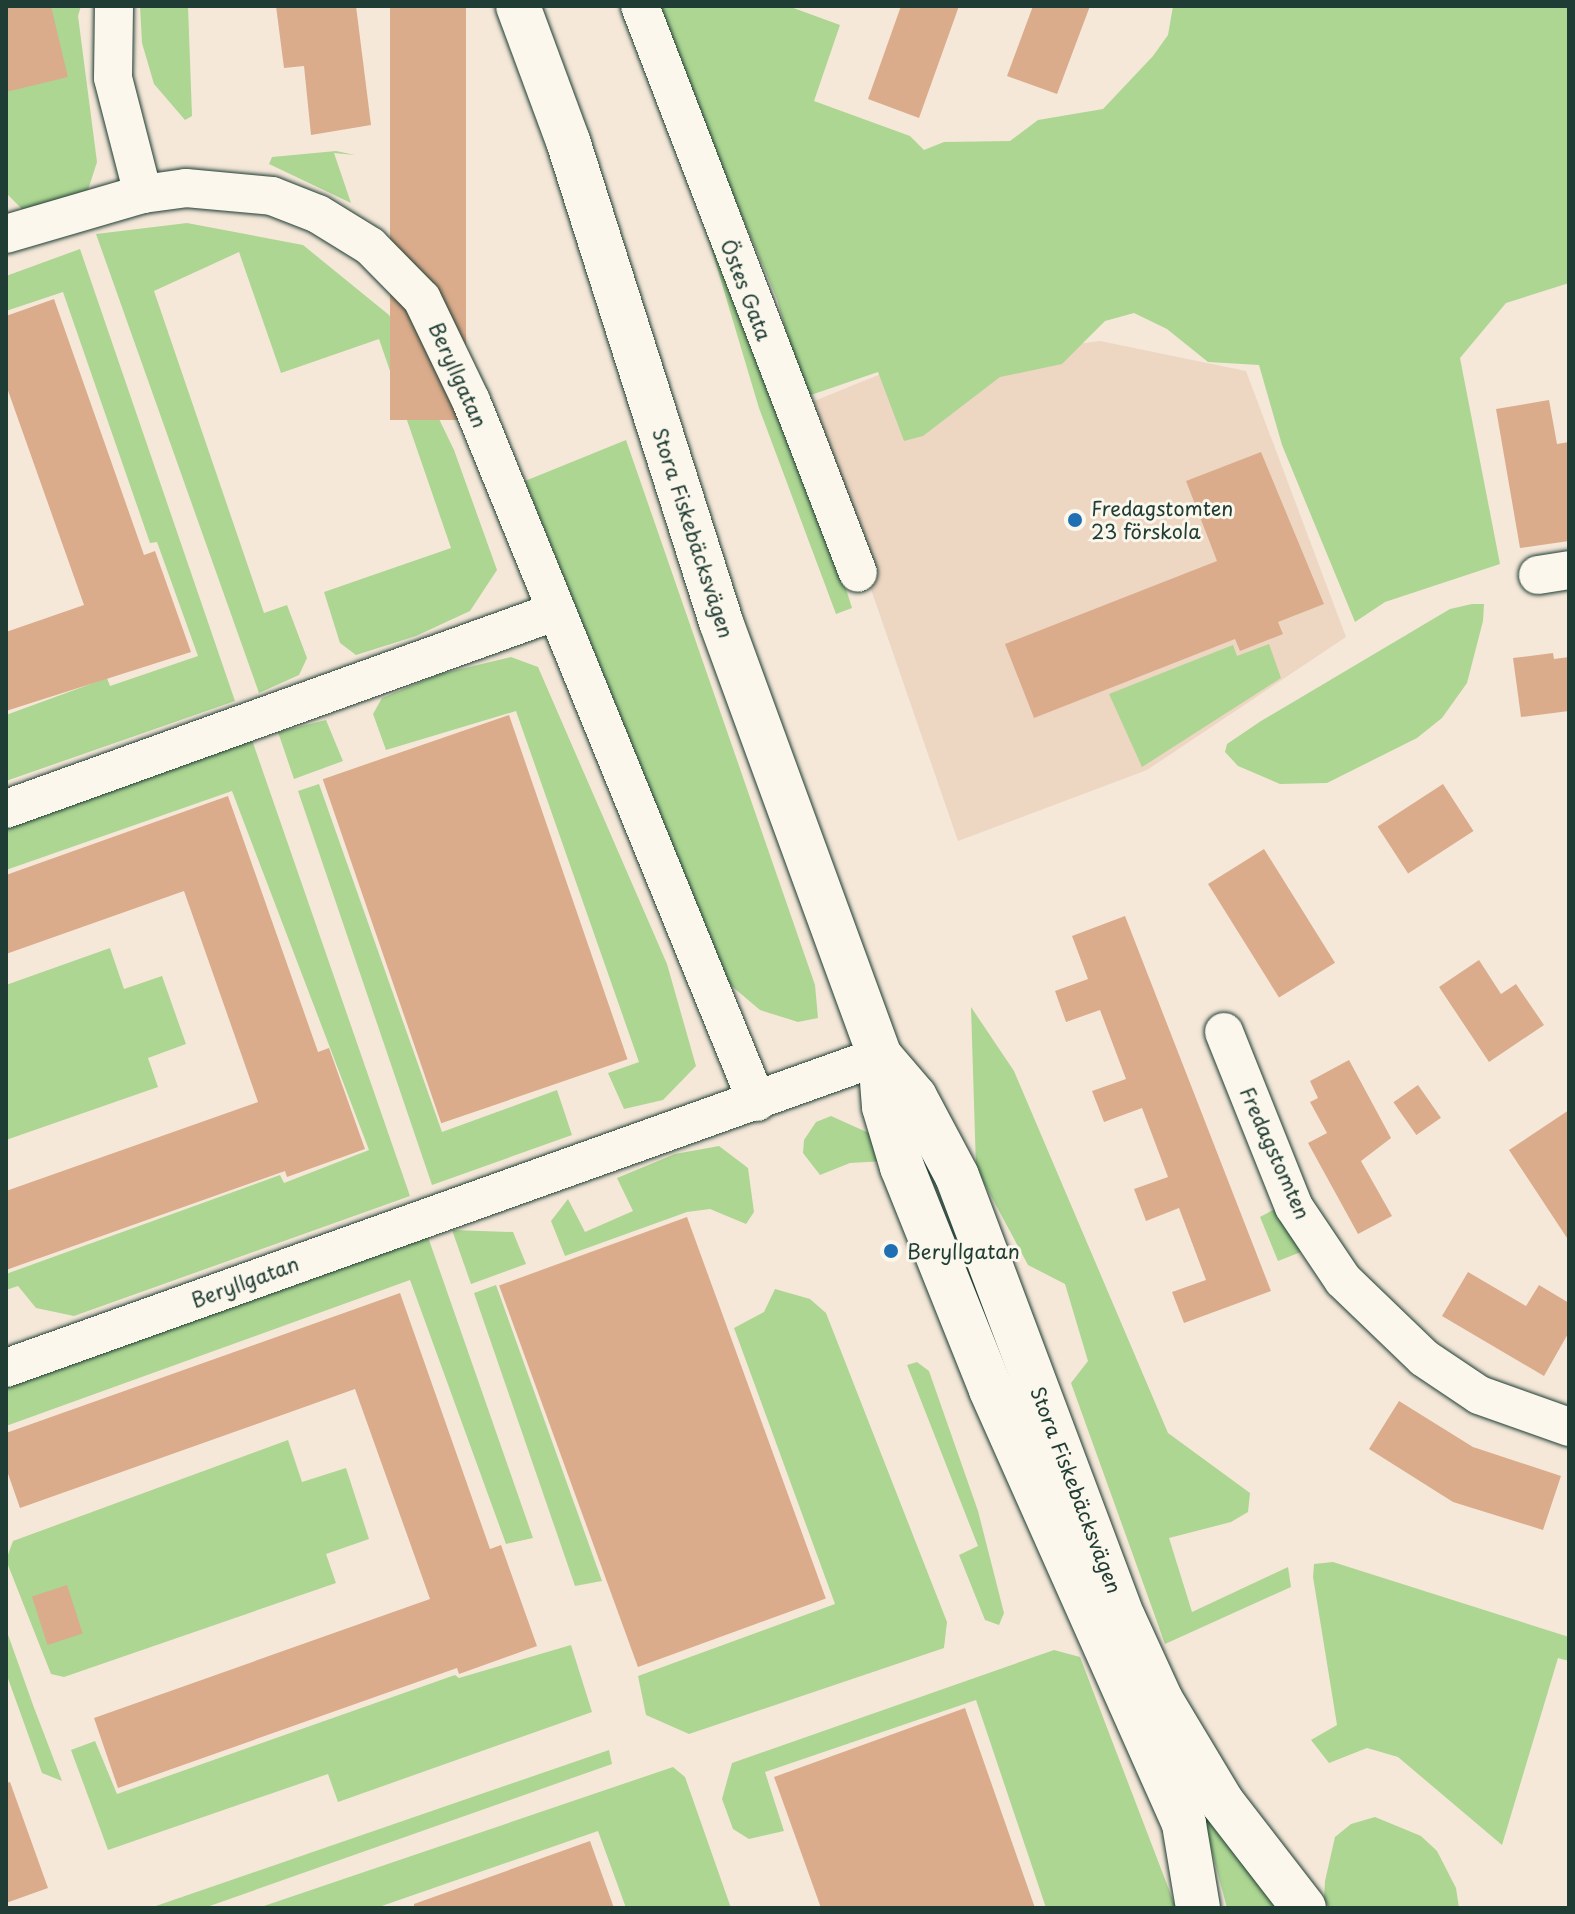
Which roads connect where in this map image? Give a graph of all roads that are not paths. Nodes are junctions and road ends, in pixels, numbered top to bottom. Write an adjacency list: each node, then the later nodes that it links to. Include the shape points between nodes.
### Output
1 (114, 6): 4 (street, via 113,78)
2 (518, 6): 10 (street, Stora Fiskebäcksvägen, via 568,141 721,622)
3 (640, 6): 6 (street, Östes Gata)
4 (143, 194): 5 (street, Beryllgatan); 7 (street, Beryllgatan, via 211,188 272,196 318,214 370,246 422,299 446,340)
5 (6, 234)
6 (858, 573)
7 (557, 611): 8 (street); 11 (street, Beryllgatan)
8 (6, 809)
9 (1224, 1032): 13 (street, Fredagstomten, via 1294,1207 1343,1280 1424,1358 1479,1395)
10 (880, 1056): 11 (street, Beryllgatan); 14 (street, Stora Fiskebäcksvägen, via 884,1107 902,1167 991,1390 1184,1824); 15 (street, Stora Fiskebäcksvägen, via 915,1097 957,1176 1123,1617 1161,1700 1222,1802)
11 (757, 1102): 12 (street, Beryllgatan)
12 (6, 1368)
13 (1569, 1427)
14 (1198, 1908)
15 (1304, 1908)

